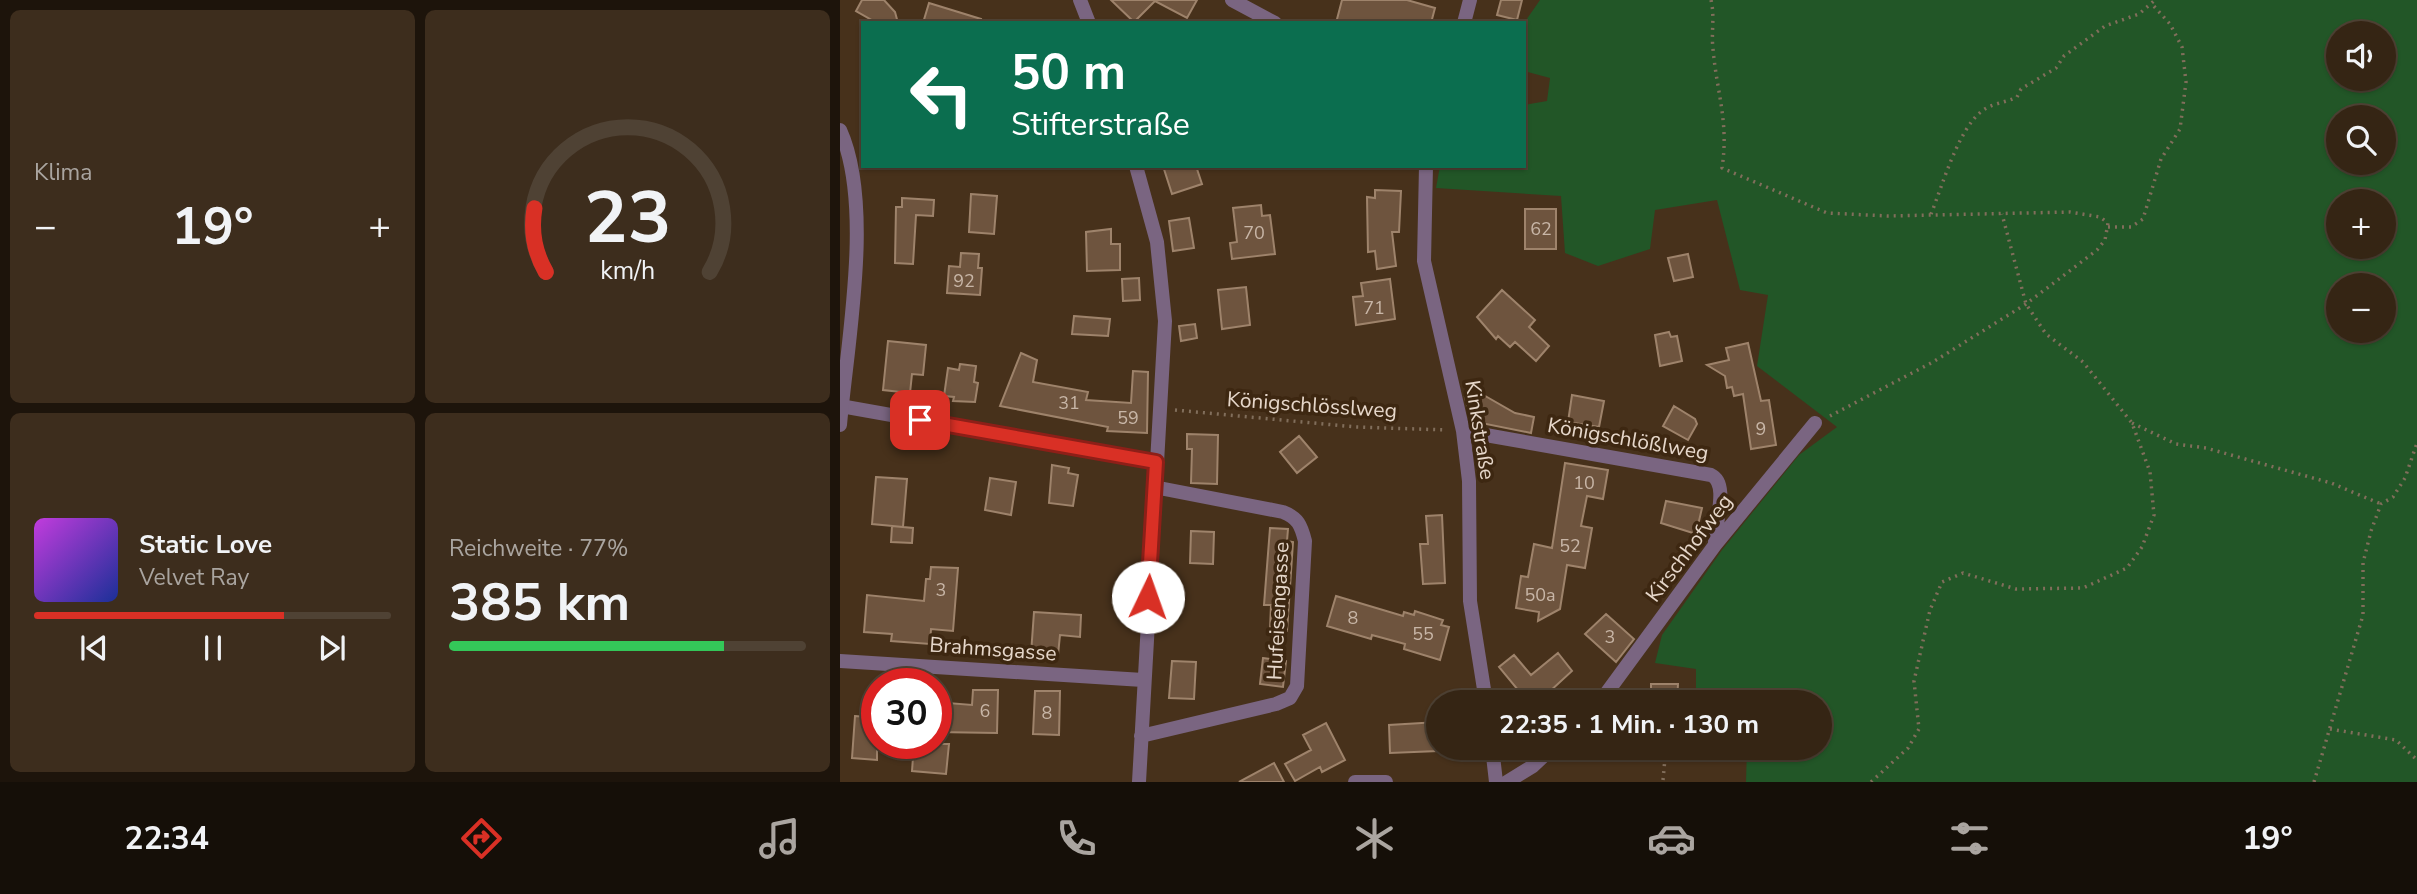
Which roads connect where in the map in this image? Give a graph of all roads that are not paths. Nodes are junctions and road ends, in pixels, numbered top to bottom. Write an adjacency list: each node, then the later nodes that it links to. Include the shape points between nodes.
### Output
1 (1080, 0): 4 (street)
2 (1232, 0): 5 (street)
3 (1470, 0): 6 (street)
4 (1088, 21)
5 (1271, 21)
6 (1465, 21)
7 (840, 130): 10 (street, via 853,179 856,247)
8 (1137, 168): 14 (street, via 1157,242 1164,289)
9 (1426, 168): 13 (street, Kinkstraße, via 1425,271)
10 (841, 406): 12 (street); 14 (street)
11 (1815, 423): 16 (street, Kirschhofweg)
12 (840, 425)
13 (1463, 430): 16 (street, Königschlößlweg, via 1718,478 1722,486 1714,528); 19 (street, Kinkstraße, via 1469,481 1470,601)
14 (1156, 462): 15 (street)
15 (1154, 487): 18 (street); 21 (street, Hufeisengasse, via 1293,516 1301,524 1305,541 1297,685 1290,698)
16 (1716, 545): 20 (street, Kirschhofweg)
17 (840, 661): 18 (street, Brahmsgasse)
18 (1143, 680): 21 (street)
19 (1484, 690)
20 (1609, 690)
21 (1141, 736): 24 (street)
22 (1493, 760): 27 (street)
23 (1539, 760): 28 (street)
24 (1139, 782)
25 (1355, 782): 26 (street)
26 (1386, 782)
27 (1496, 782)
28 (1507, 782)

